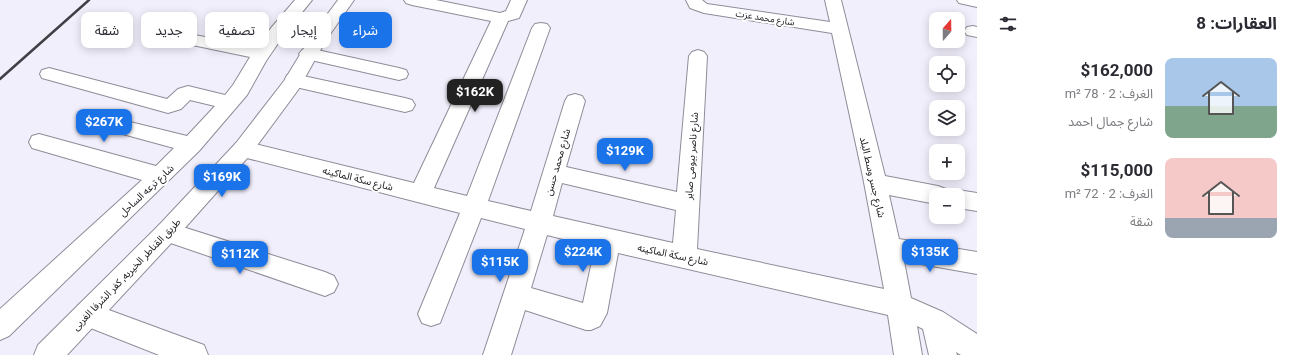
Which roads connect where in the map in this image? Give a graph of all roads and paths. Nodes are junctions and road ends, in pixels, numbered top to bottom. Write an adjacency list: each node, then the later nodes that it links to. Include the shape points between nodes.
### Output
1 (304, 0): 12 (street, شارع ترعه الساحل)
2 (346, 0): 13 (street, طريق القناطر الخيريه, كفر الشرفا الغربى)
3 (412, 0): 8 (street)
4 (694, 0): 10 (street, شارع محمد عزت, via 696,5 704,8)
5 (833, 0): 10 (street, شارع جسر وسط البلد)
6 (965, 0): 7 (street)
7 (977, 2)
8 (511, 11): 29 (street)
9 (541, 28): 33 (street)
10 (840, 29): 27 (street, شارع جسر وسط البلد)
11 (197, 41): 12 (street)
12 (262, 54): 19 (street, شارع ترعه الساحل)
13 (308, 54): 16 (street); 17 (street, طريق القناطر الخيريه, كفر الشرفا الغربى)
14 (698, 56): 32 (street, شارع ناصر بيومى صابر)
15 (48, 74): 19 (street, via 168,106 188,93)
16 (399, 74)
17 (294, 80): 20 (street); 24 (street, طريق القناطر الخيريه, كفر الشرفا الغربى)
18 (575, 101): 25 (street, شارع محمد حسن)
19 (229, 103): 23 (street, شارع ترعه الساحل)
20 (405, 105)
21 (126, 128): 23 (street)
22 (39, 142): 26 (street)
23 (192, 144): 26 (street, شارع ترعه الساحل)
24 (243, 149): 29 (street, شارع سكة الماكينه); 35 (street, طريق القناطر الخيريه, كفر الشرفا الغربى)
25 (554, 173): 32 (street); 34 (street, شارع محمد حسن)
26 (160, 176): 46 (street, شارع ترعه الساحل)
27 (875, 183): 28 (street); 37 (street, شارع جسر وسط البلد)
28 (929, 193)
29 (420, 194): 33 (street, شارع سكة الماكينه)
30 (965, 200): 31 (street)
31 (977, 202)
32 (688, 204): 38 (street, شارع ناصر بيومى صابر)
33 (474, 207): 34 (street, شارع سكة الماكينه); 44 (street)
34 (539, 223): 36 (street, شارع سكة الماكينه); 41 (street, شارع محمد حسن)
35 (167, 232): 40 (street); 43 (street, طريق القناطر الخيريه, كفر الشرفا الغربى)
36 (608, 240): 38 (street, شارع سكة الماكينه); 41 (street, via 594,313 591,317)
37 (889, 248): 39 (street); 42 (street, شارع جسر وسط البلد)
38 (684, 256): 42 (street, شارع سكة الماكينه)
39 (977, 264)
40 (325, 284)
41 (516, 295): 50 (street, شارع محمد حسن)
42 (901, 306): 45 (street, شارع سكة الماكينه); 51 (street, شارع جسر وسط البلد)
43 (87, 314): 48 (street, طريق القناطر الخيريه, كفر الشرفا الغربى); 49 (street)
44 (431, 314)
45 (934, 321): 47 (street, شارع سكة الماكينه); 52 (street)
46 (0, 327)
47 (977, 350)
48 (48, 355)
49 (194, 355)
50 (497, 355)
51 (908, 355)
52 (943, 355)

